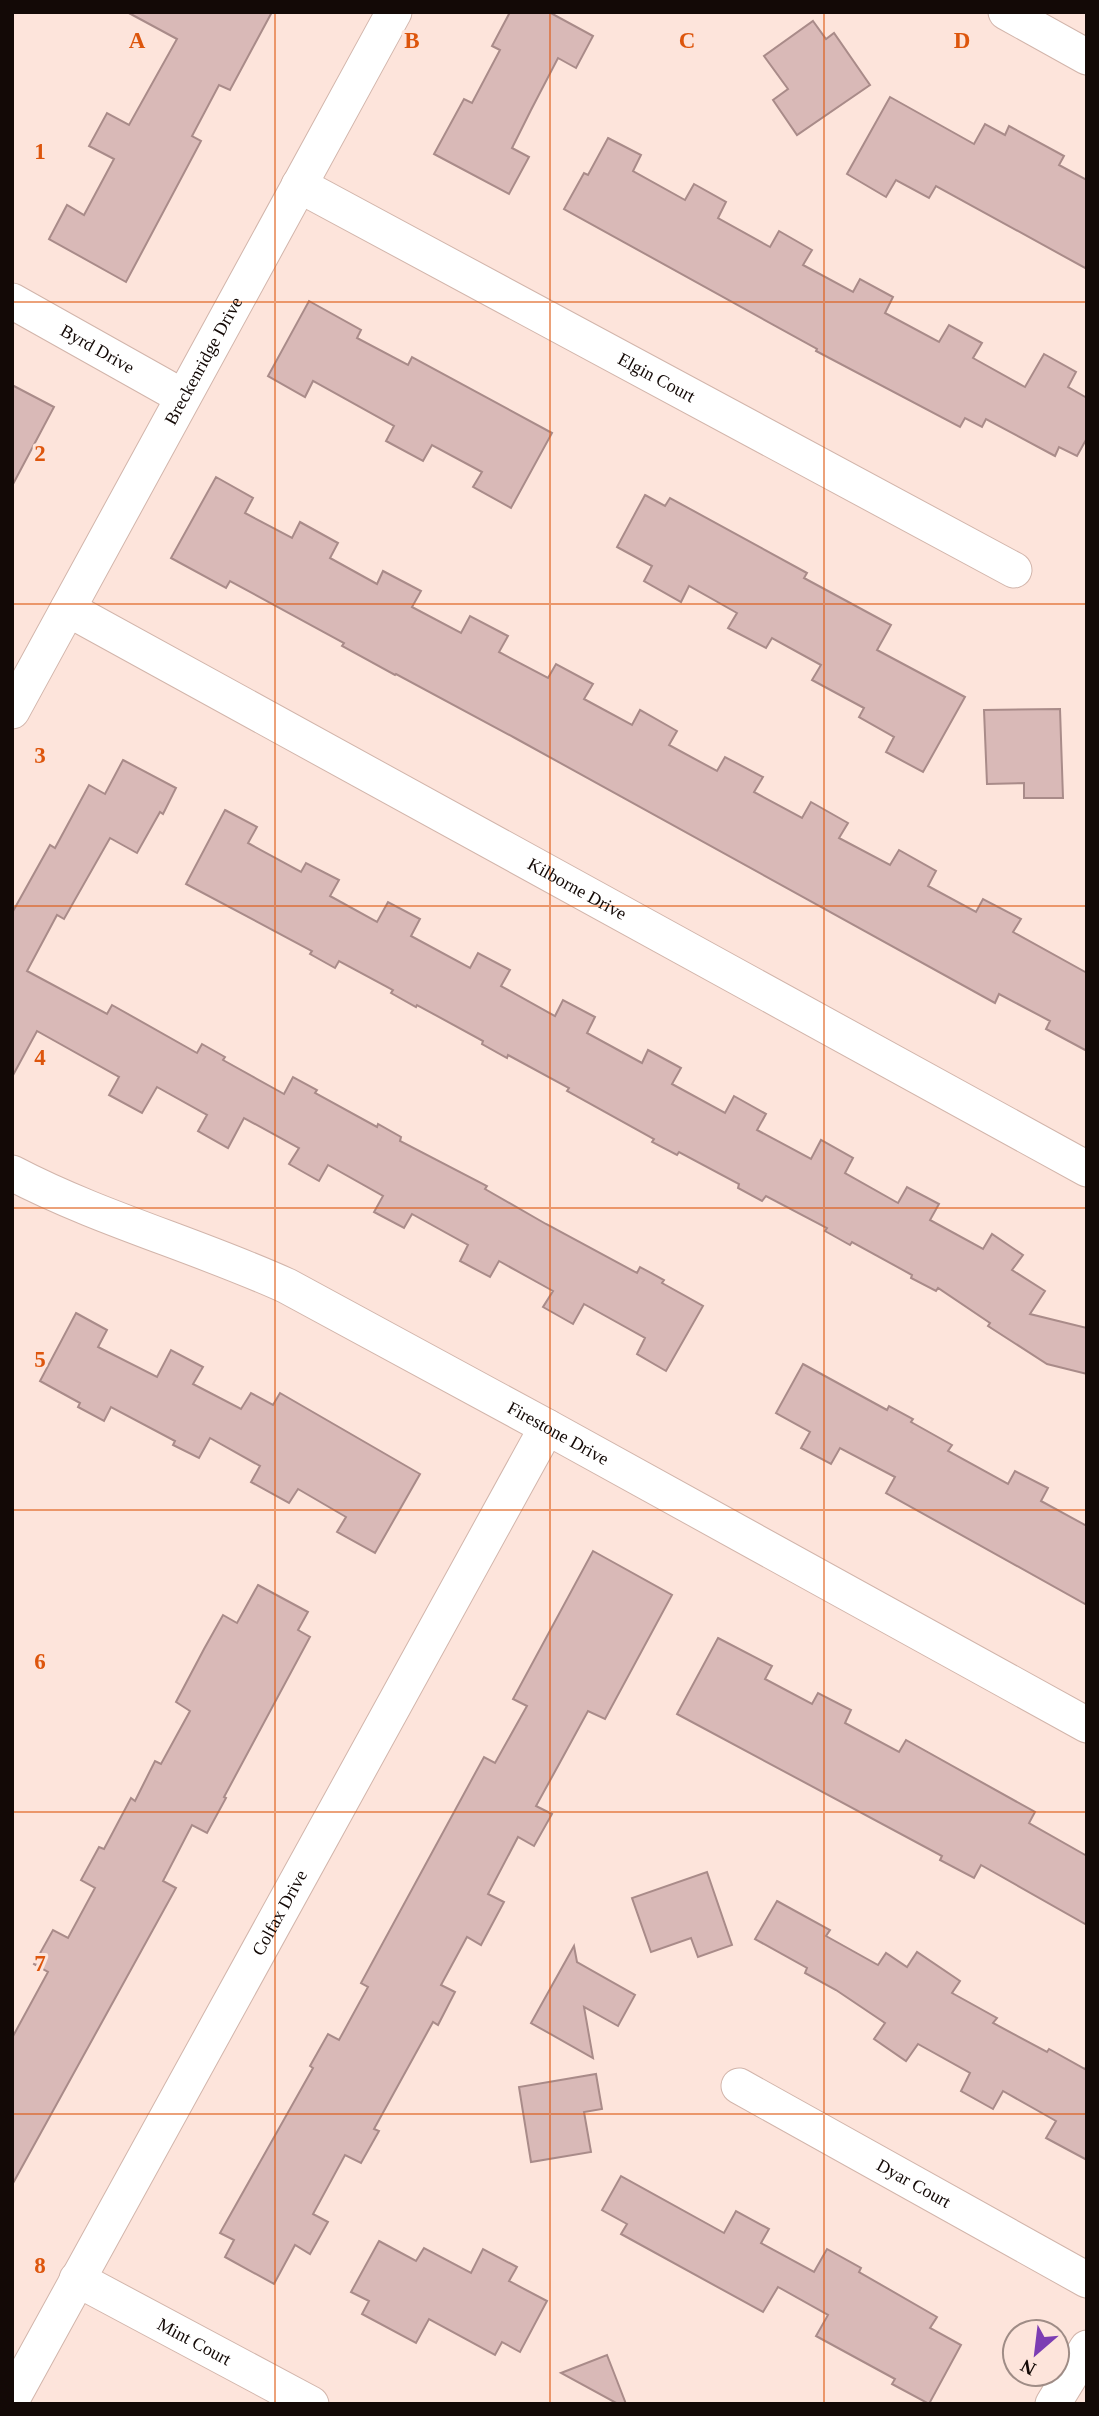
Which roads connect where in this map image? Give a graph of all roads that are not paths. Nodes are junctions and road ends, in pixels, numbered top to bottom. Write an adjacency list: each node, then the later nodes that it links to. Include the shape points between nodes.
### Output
1 (394, 12): 4 (street, Breckenridge Drive)
2 (1006, 12): 3 (street)
3 (1087, 57)
4 (299, 185): 6 (street, Breckenridge Drive); 7 (street, Elgin Court)
5 (12, 301): 6 (street, Byrd Drive)
6 (183, 397): 8 (street, Breckenridge Drive)
7 (1014, 570)
8 (68, 609): 9 (street, Breckenridge Drive); 10 (street, Kilborne Drive)
9 (12, 711)
10 (1087, 1169)
11 (12, 1172): 12 (street, Firestone Drive, via 287,1286)
12 (547, 1427): 13 (street, Firestone Drive); 15 (street, Colfax Drive)
13 (1087, 1725)
14 (739, 2086): 16 (street, Dyar Court)
15 (77, 2279): 18 (street, Colfax Drive); 19 (street, Mint Court)
16 (1087, 2280)
17 (1087, 2348): 20 (street)
18 (12, 2399)
19 (311, 2404)
20 (1053, 2404)

